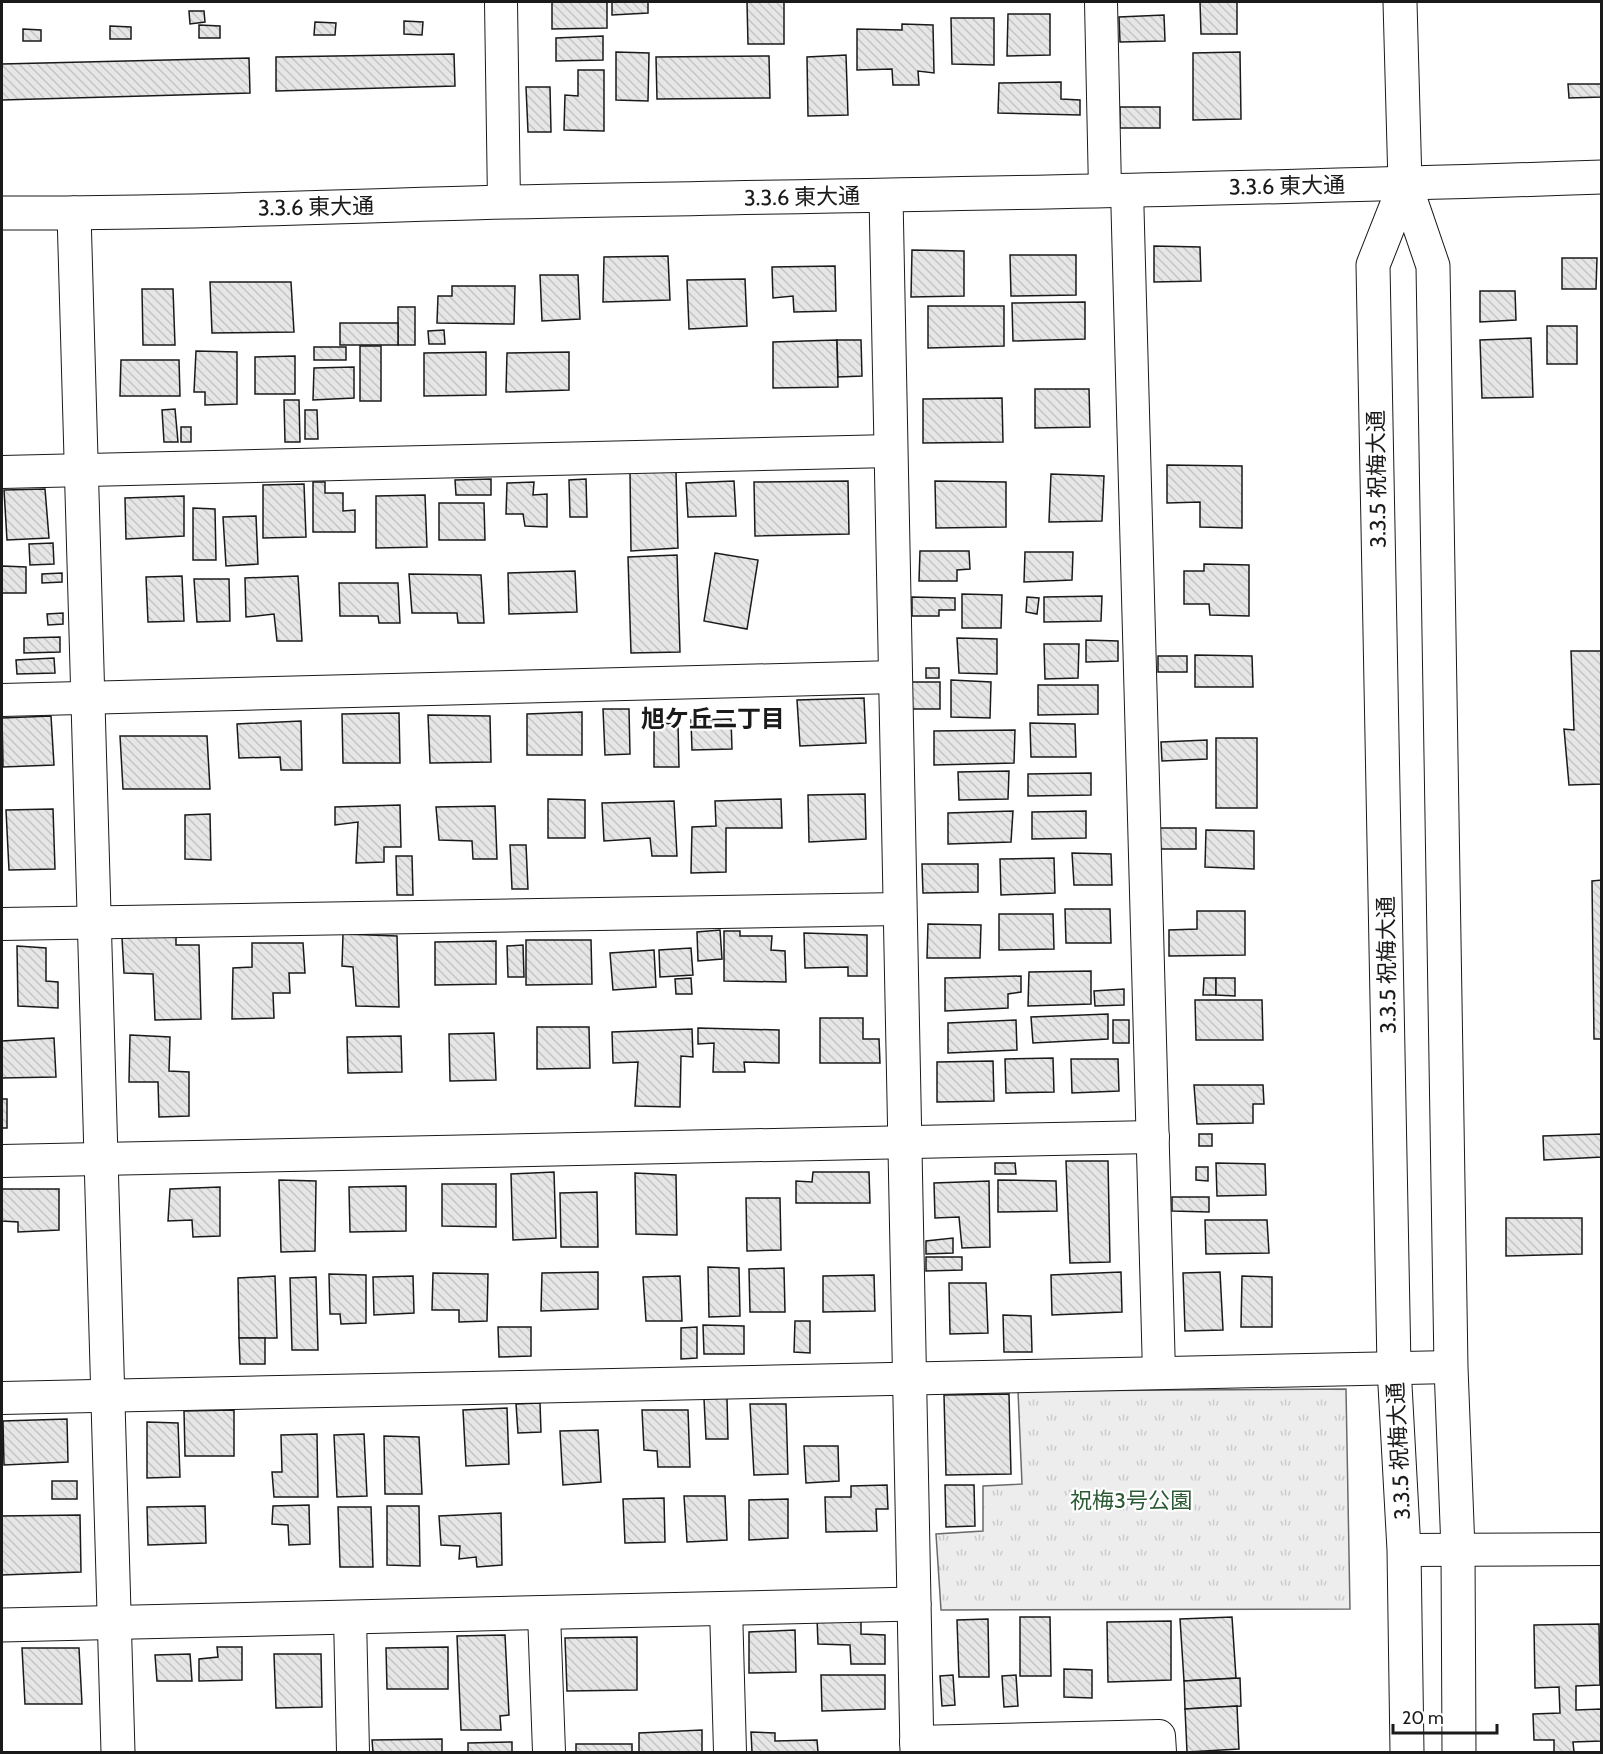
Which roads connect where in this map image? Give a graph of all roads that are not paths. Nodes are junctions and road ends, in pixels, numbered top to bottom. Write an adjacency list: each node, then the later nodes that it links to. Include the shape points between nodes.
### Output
1 (501, 2): 8 (street)
2 (1101, 2): 6 (street)
3 (1400, 2): 5 (street, 3.3.5 祝梅大通)
4 (1602, 177): 5 (street, 3.3.6 東大通)
5 (1405, 184): 6 (street, 3.3.6 東大通); 24 (street, 3.3.5 祝梅大通, via 1373,265); 25 (street, 3.3.5 祝梅大通, via 1433,266)
6 (1116, 190): 7 (street, 3.3.6 東大通); 20 (street)
7 (886, 196): 8 (street, 3.3.6 東大通); 11 (street)
8 (504, 202): 10 (street, 3.3.6 東大通)
9 (2, 213): 10 (street, 3.3.6 東大通)
10 (74, 213): 12 (street)
11 (891, 451): 12 (street); 14 (street)
12 (82, 470): 13 (street); 15 (street)
13 (2, 472)
14 (895, 677): 15 (street); 17 (street)
15 (88, 698): 16 (street); 18 (street)
16 (2, 700)
17 (900, 909): 18 (street); 21 (street)
18 (94, 922): 19 (street); 22 (street)
19 (2, 924)
20 (1153, 1137): 21 (street); 26 (street)
21 (905, 1142): 22 (street); 27 (street)
22 (101, 1159): 23 (street); 28 (street)
23 (2, 1161)
24 (1394, 1367): 25 (street); 26 (street); 31 (street, 3.3.5 祝梅大通)
25 (1451, 1367): 32 (street, 3.3.5 祝梅大通)
26 (1159, 1373): 27 (street)
27 (909, 1378): 28 (street); 33 (street)
28 (108, 1396): 29 (street); 37 (street)
29 (2, 1398)
30 (1602, 1549): 32 (street)
31 (1404, 1550): 32 (street); 45 (street, 3.3.5 祝梅大通)
32 (1458, 1550): 46 (street, 3.3.5 祝梅大通)
33 (914, 1604): 34 (street); 39 (street)
34 (726, 1608): 35 (street); 43 (street)
35 (544, 1612): 36 (street); 42 (street)
36 (350, 1617): 37 (street); 41 (street)
37 (114, 1623): 38 (street); 40 (street)
38 (2, 1625)
39 (917, 1747): 44 (street, via 1160,1736)
40 (118, 1752)
41 (353, 1752)
42 (549, 1752)
43 (730, 1752)
44 (1160, 1752)
45 (1407, 1752)
46 (1459, 1752)

